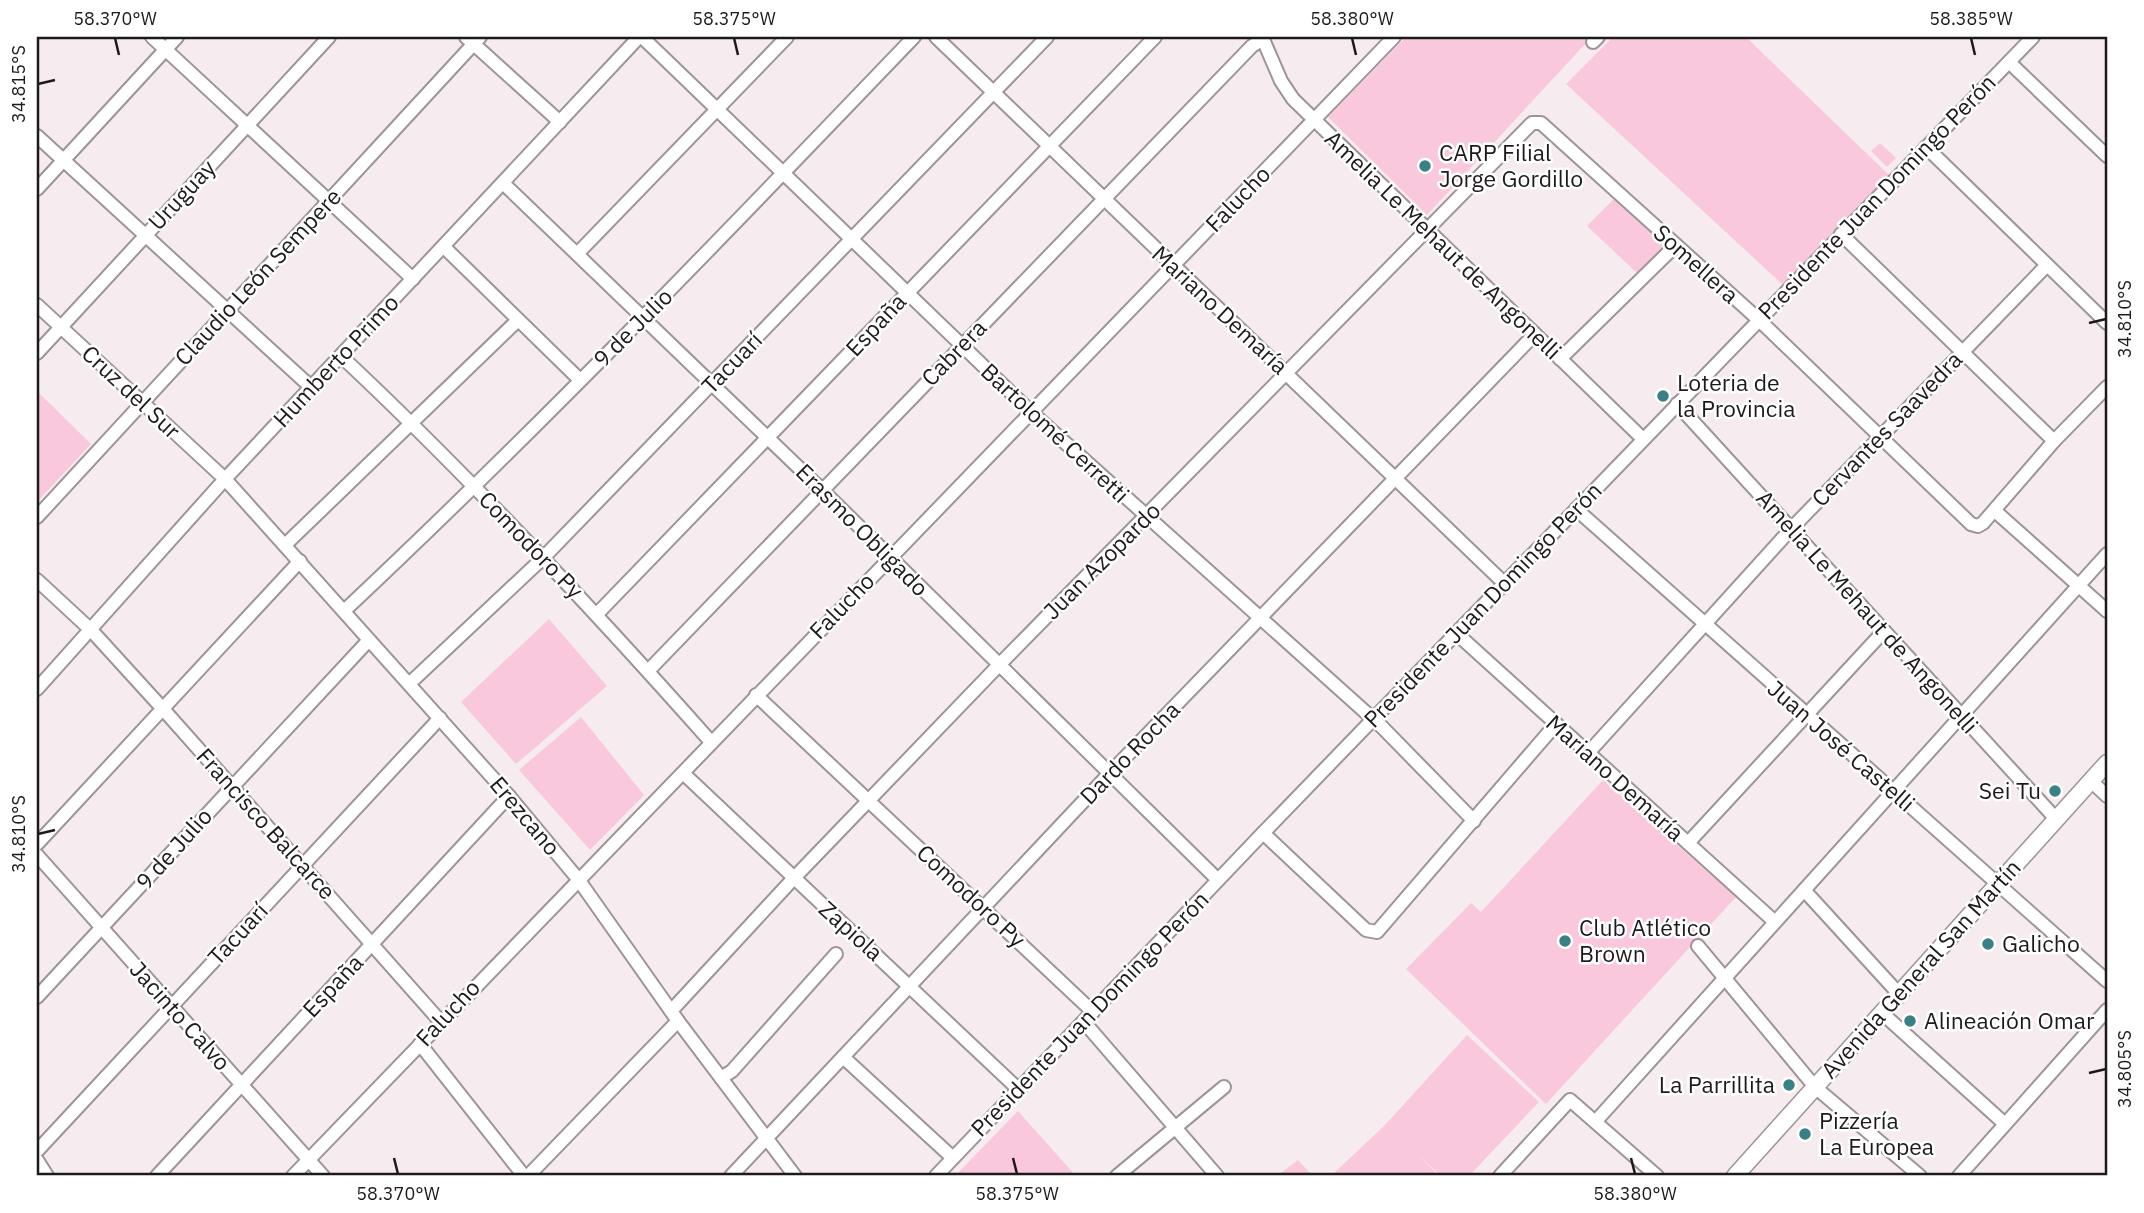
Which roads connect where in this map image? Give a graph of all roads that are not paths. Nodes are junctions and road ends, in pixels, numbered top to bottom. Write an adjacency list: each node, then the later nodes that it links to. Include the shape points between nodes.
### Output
1 (152, 37): 14 (street)
2 (177, 37): 14 (street)
3 (328, 37): 21 (street, Uruguay)
4 (641, 37): 17 (street, Bartolomé Cerretti); 19 (street, Humberto Primo)
5 (787, 37): 17 (street)
6 (914, 37): 27 (street, 9 de Julio)
7 (936, 37): 16 (street, Mariano Demaría)
8 (1048, 37): 16 (street, Tacuarí)
9 (1155, 37): 23 (street, España)
10 (2033, 37): 15 (street, Presidente Juan Domingo Perón)
11 (1262, 38): 18 (street, Amelia Le Mehaut de Angonelli, via 1287,91); 30 (street, Cabrera)
12 (473, 39): 19 (street); 31 (street, Claudio León Sempere)
13 (1389, 39): 18 (street, Falucho)
14 (166, 50): 21 (street); 26 (street)
15 (2009, 62): 24 (street, Presidente Juan Domingo Perón); 25 (street)
16 (995, 93): 23 (street, Mariano Demaría); 35 (street, Tacuarí)
17 (717, 108): 27 (street, Bartolomé Cerretti); 38 (street)
18 (1313, 120): 32 (street, Amelia Le Mehaut de Angonelli); 40 (street, Falucho)
19 (560, 122): 28 (street, Humberto Primo)
20 (1541, 122): 32 (street, Juan Azopardo, via 1532,123); 36 (street, Somellera)
21 (248, 124): 31 (street); 34 (street, Uruguay)
22 (37, 136): 26 (street)
23 (1048, 146): 30 (street, Mariano Demaría); 42 (street, España)
24 (1926, 147): 33 (street, Presidente Juan Domingo Perón); 39 (street)
25 (2107, 156)
26 (63, 160): 29 (street); 34 (street)
27 (784, 172): 35 (street, Bartolomé Cerretti); 45 (street, 9 de Julio)
28 (503, 183): 37 (street, Humberto Primo); 38 (street, Erasmo Obligado)
29 (37, 189)
30 (1103, 198): 40 (street, Mariano Demaría); 51 (street, Cabrera)
31 (330, 200): 41 (street); 44 (street, Claudio León Sempere)
32 (1426, 229): 50 (street, Amelia Le Mehaut de Angonelli); 56 (street, Juan Azopardo)
33 (1841, 234): 46 (street, Presidente Juan Domingo Perón); 52 (street)
34 (145, 236): 44 (street); 49 (street, Uruguay)
35 (852, 238): 42 (street, Bartolomé Cerretti); 58 (street, Tacuarí)
36 (1675, 246): 46 (street, Somellera); 55 (street)
37 (443, 247): 41 (street, Humberto Primo); 47 (street)
38 (577, 254): 45 (street, Erasmo Obligado)
39 (2047, 265): 48 (street); 52 (street, Cervantes Saavedra)
40 (1174, 267): 56 (street, Mariano Demaría); 63 (street, Falucho)
41 (413, 279): 54 (street, Humberto Primo)
42 (908, 291): 51 (street, Bartolomé Cerretti); 66 (street, España)
43 (37, 305): 49 (street, Cruz del Sur)
44 (226, 312): 60 (street); 61 (street, Claudio León Sempere)
45 (643, 318): 57 (street, 9 de Julio); 58 (street, Erasmo Obligado)
46 (1758, 319): 62 (street, Presidente Juan Domingo Perón); 65 (street, Somellera)
47 (518, 320): 57 (street); 64 (street)
48 (2107, 323)
49 (61, 327): 53 (street, Uruguay); 61 (street, Cruz del Sur)
50 (1535, 334): 55 (street, Amelia Le Mehaut de Angonelli); 70 (street, Dardo Rocha)
51 (961, 345): 63 (street, Bartolomé Cerretti); 72 (street, Cabrera)
52 (1962, 350): 65 (street, Cervantes Saavedra); 68 (street)
53 (37, 354)
54 (342, 357): 60 (street, Humberto Primo); 64 (street, Comodoro Py)
55 (1560, 359): 67 (street, Amelia Le Mehaut de Angonelli)
56 (1287, 372): 70 (street, Mariano Demaría); 75 (street, Juan Azopardo)
57 (580, 380): 71 (street, 9 de Julio)
58 (711, 385): 66 (street, Erasmo Obligado); 81 (street, Tacuarí)
59 (2107, 387): 68 (street)
60 (312, 388): 69 (street, Humberto Primo)
61 (142, 403): 69 (street, Cruz del Sur); 76 (street, Claudio León Sempere)
62 (1677, 404): 67 (street, Presidente Juan Domingo Perón); 77 (street, Amelia Le Mehaut de Angonelli)
63 (1032, 413): 75 (street, Bartolomé Cerretti); 80 (street, Falucho)
64 (411, 422): 71 (street, Comodoro Py); 78 (street)
65 (1880, 436): 74 (street, Somellera, via 1971,524 1978,526); 77 (street, Cervantes Saavedra)
66 (768, 439): 72 (street, Erasmo Obligado); 88 (street, España)
67 (1643, 439): 73 (street, Presidente Juan Domingo Perón)
68 (2054, 441): 74 (street)
69 (225, 479): 78 (street, Erezcano); 91 (street, Humberto Primo)
70 (1396, 479): 84 (street, Mariano Demaría); 89 (street, Dardo Rocha)
71 (476, 487): 81 (street, Comodoro Py); 86 (street, 9 de Julio)
72 (823, 491): 80 (street, Erasmo Obligado); 96 (street, Cabrera)
73 (1576, 509): 84 (street, Presidente Juan Domingo Perón); 90 (street, Juan José Castelli)
74 (1995, 511): 85 (street)
75 (1146, 516): 89 (street, Bartolomé Cerretti); 95 (street, Juan Azopardo)
76 (37, 517)
77 (1791, 529): 90 (street, Cervantes Saavedra); 92 (street, Amelia Le Mehaut de Angonelli)
78 (286, 544): 82 (street, Erezcano)
79 (2107, 554): 85 (street)
80 (889, 557): 95 (street, Erasmo Obligado); 99 (street, Falucho)
81 (543, 558): 88 (street, Comodoro Py); 97 (street, Tacuarí)
82 (300, 561): 86 (street, Erezcano); 100 (street)
83 (37, 580): 91 (street, Francisco Balcarce)
84 (1504, 583): 93 (street, Presidente Juan Domingo Perón)
85 (2078, 586): 87 (street); 102 (street)
86 (344, 611): 94 (street, Erezcano)
87 (2107, 611)
88 (597, 614): 96 (street, Comodoro Py)
89 (1260, 619): 104 (street, Bartolomé Cerretti); 110 (street, Dardo Rocha)
90 (1704, 624): 101 (street, Juan José Castelli); 107 (street, Cervantes Saavedra)
91 (91, 630): 98 (street, Humberto Primo); 100 (street, Francisco Balcarce)
92 (1884, 631): 101 (street); 102 (street, Amelia Le Mehaut de Angonelli)
93 (1456, 633): 104 (street, Presidente Juan Domingo Perón); 105 (street, Mariano Demaría)
94 (369, 640): 97 (street, Erezcano); 112 (street, 9 de Julio)
95 (999, 665): 110 (street, Erasmo Obligado); 116 (street, Juan Azopardo)
96 (648, 671): 106 (street, Comodoro Py)
97 (410, 683): 103 (street, Erezcano)
98 (37, 689)
99 (756, 695): 106 (street, Falucho); 116 (street, Comodoro Py)
100 (163, 709): 112 (street, Francisco Balcarce); 121 (street)
101 (1807, 716): 113 (street, Juan José Castelli); 120 (street)
102 (1962, 716): 113 (street); 117 (street, Amelia Le Mehaut de Angonelli)
103 (440, 718): 114 (street, Erezcano); 123 (street, Tacuarí)
104 (1373, 720): 118 (street, Bartolomé Cerretti); 119 (street, Presidente Juan Domingo Perón)
105 (1556, 724): 107 (street, Mariano Demaría); 118 (street)
106 (711, 742): 109 (street, Falucho)
107 (1589, 752): 120 (street, Mariano Demaría)
108 (2107, 763): 111 (main road, Avenida General San Martín)
109 (683, 773): 124 (street, Falucho); 125 (street, Zapiola)
110 (1110, 773): 126 (street, Erasmo Obligado); 129 (street, Dardo Rocha)
111 (2091, 781): 115 (street); 117 (main road, Avenida General San Martín)
112 (231, 786): 123 (street, Francisco Balcarce); 131 (street, 9 de Julio)
113 (1894, 791): 127 (street, Juan José Castelli); 128 (street)
114 (509, 796): 124 (street, Erezcano); 132 (street, España)
115 (2107, 796)
116 (870, 800): 125 (street, Juan Azopardo); 129 (street, Comodoro Py)
117 (2056, 819): 127 (main road, Avenida General San Martín)
118 (1475, 821): 119 (street, via 1373,933)
119 (1263, 833): 126 (street, Presidente Juan Domingo Perón)
120 (1688, 843): 130 (street, Mariano Demaría)
121 (37, 844)
122 (37, 855): 131 (street, Jacinto Calvo)
123 (303, 865): 132 (street, Francisco Balcarce); 140 (street, Tacuarí)
124 (578, 879): 143 (street, Erezcano); 145 (street, Falucho)
125 (793, 879): 137 (street, Zapiola); 143 (street, Juan Azopardo)
126 (1218, 880): 144 (street, Presidente Juan Domingo Perón)
127 (1997, 884): 136 (street, Juan José Castelli); 138 (main road, Avenida General San Martín)
128 (1804, 890): 130 (street); 138 (street)
129 (983, 907): 137 (street, Dardo Rocha); 144 (street, Comodoro Py)
130 (1775, 922): 135 (street)
131 (102, 928): 139 (street, 9 de Julio); 140 (street, Jacinto Calvo)
132 (373, 943): 145 (street, Francisco Balcarce); 149 (street, España)
133 (1698, 946): 135 (street)
134 (836, 954): 148 (street)
135 (1725, 977): 151 (street); 153 (street)
136 (2107, 981)
137 (909, 984): 147 (street, Dardo Rocha); 152 (street, Zapiola)
138 (1899, 994): 142 (main road, Avenida General San Martín)
139 (37, 997)
140 (170, 1007): 149 (street, Jacinto Calvo); 157 (street, Tacuarí)
141 (2107, 1010): 154 (street)
142 (1882, 1013): 151 (main road, Avenida General San Martín); 154 (street)
143 (674, 1016): 148 (street, Erezcano); 165 (street, Juan Azopardo)
144 (1089, 1017): 152 (street, Presidente Juan Domingo Perón); 155 (street, Comodoro Py)
145 (440, 1021): 146 (street, Falucho)
146 (420, 1044): 160 (street, Falucho); 165 (street)
147 (843, 1058): 156 (street, Dardo Rocha); 158 (street)
148 (721, 1078): 156 (street, Erezcano)
149 (241, 1084): 160 (street, Jacinto Calvo); 162 (street, España)
150 (1224, 1087): 155 (street)
151 (1815, 1087): 173 (main road, Avenida General San Martín); 174 (street)
152 (1018, 1089): 158 (street, Presidente Juan Domingo Perón)
153 (1596, 1121): 171 (street, via 1570,1100); 172 (street)
154 (2006, 1124): 175 (street)
155 (1175, 1128): 169 (street); 170 (street, Comodoro Py)
156 (767, 1139): 166 (street, Dardo Rocha); 167 (street, Erezcano)
157 (37, 1152)
158 (953, 1158): 168 (street, Presidente Juan Domingo Perón)
159 (37, 1160): 161 (street)
160 (308, 1160): 163 (street, Falucho); 164 (street, Jacinto Calvo)
161 (47, 1176)
162 (157, 1176)
163 (293, 1176)
164 (323, 1176)
165 (526, 1176)
166 (731, 1176)
167 (795, 1176)
168 (936, 1176)
169 (1117, 1176)
170 (1217, 1176)
171 (1500, 1176)
172 (1657, 1176)
173 (1735, 1176)
174 (1920, 1176)
175 (1959, 1176)

